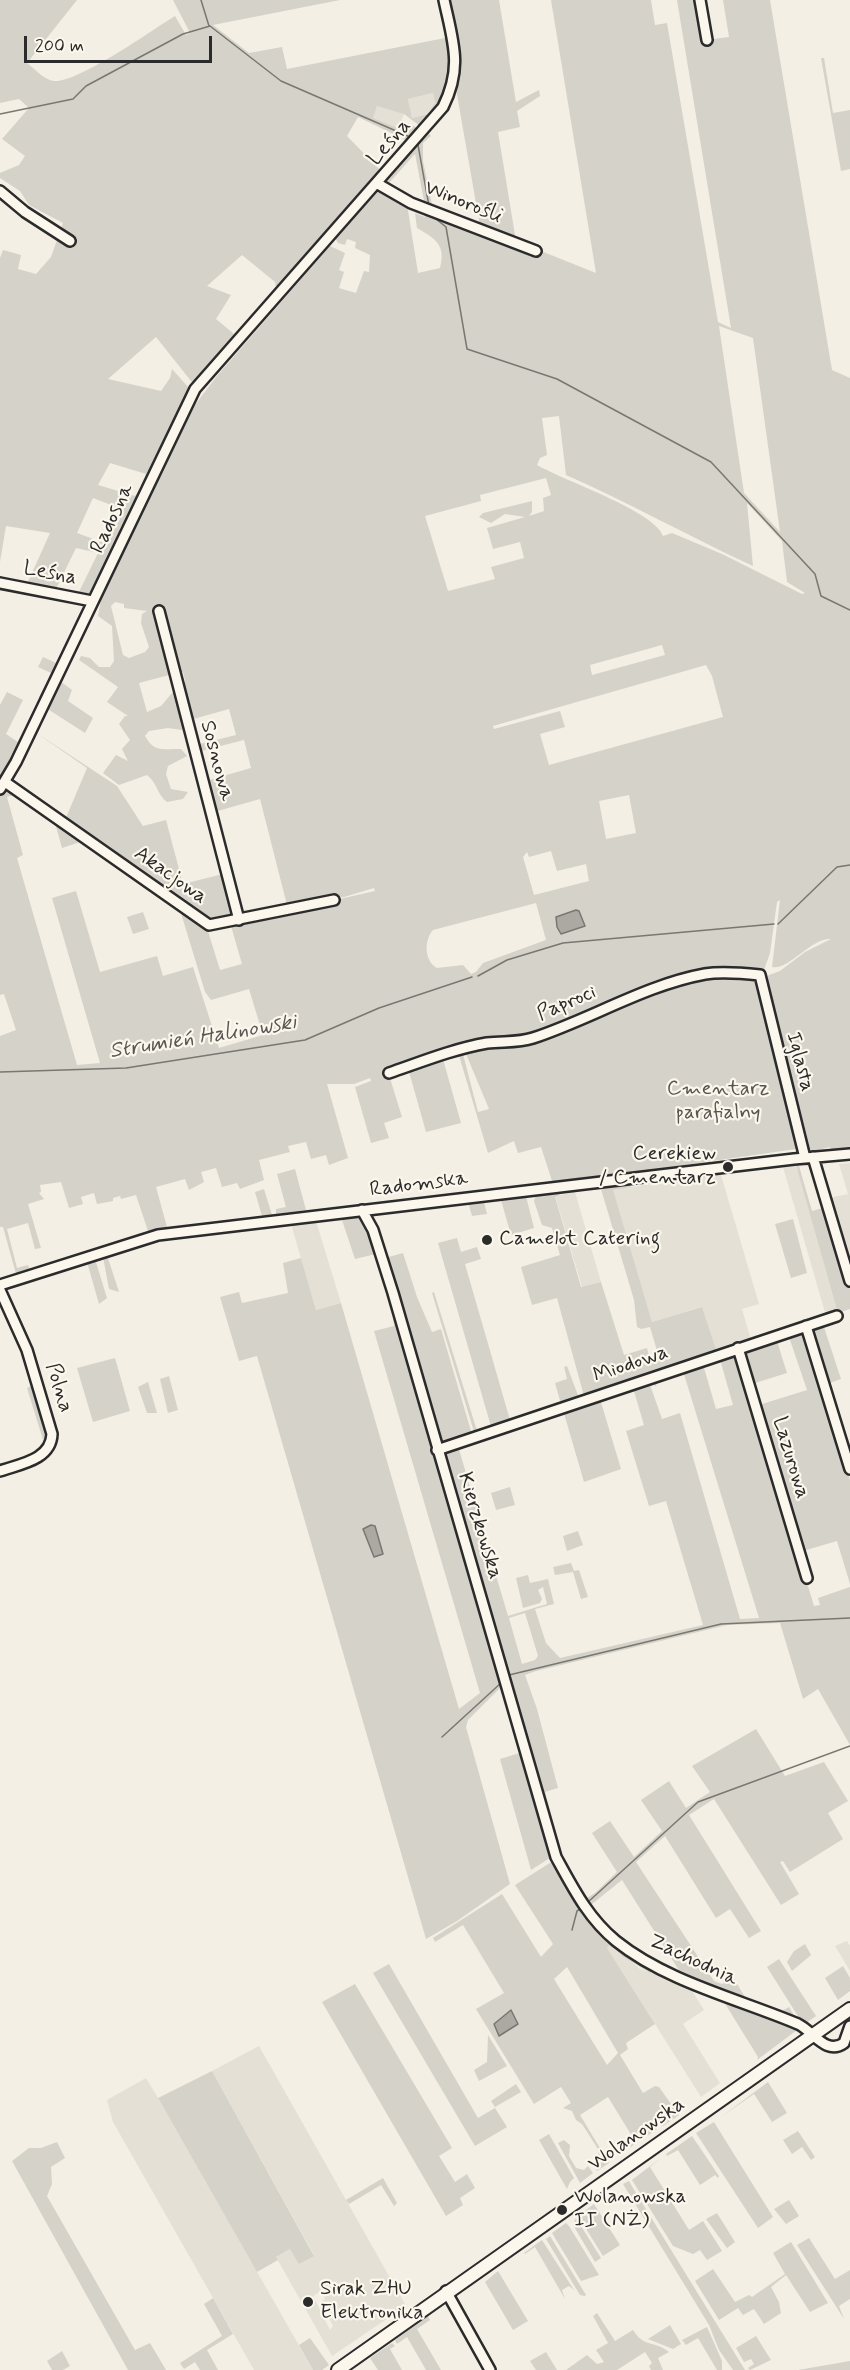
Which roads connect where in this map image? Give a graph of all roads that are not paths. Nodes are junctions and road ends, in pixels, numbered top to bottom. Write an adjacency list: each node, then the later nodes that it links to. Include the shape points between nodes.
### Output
1 (444, 0): 4 (street, Leśna, via 456,57 453,87 436,117)
2 (700, 0): 3 (street)
3 (707, 40)
4 (378, 184): 7 (street, Winorośli, via 411,203); 8 (street, Leśna)
5 (0, 191): 6 (street)
6 (70, 241)
7 (536, 251)
8 (288, 284): 10 (street, Radosna, via 195,389)
9 (0, 583): 10 (street, Leśna)
10 (92, 601): 12 (street, Radosna)
11 (159, 611): 14 (street, Sosnowa)
12 (3, 786): 14 (street, Akacjowa, via 205,923 216,926)
13 (334, 900): 14 (street, Akacjowa)
14 (239, 920)
15 (760, 975): 16 (street, Paproci, via 699,975 533,1038 444,1053); 18 (street, Iglasta)
16 (389, 1072)
17 (850, 1155): 18 (street, Radomska)
18 (809, 1157): 19 (street, Radomska); 20 (street, Iglasta)
19 (362, 1209): 21 (street, Radomska, via 158,1235); 26 (street, Kierzkowska, via 380,1250)
20 (850, 1281)
21 (0, 1285)
22 (0, 1290): 28 (street, Polna, via 27,1350 52,1434 44,1454)
23 (837, 1316): 24 (street, Miodowa)
24 (806, 1326): 25 (street, Miodowa); 27 (street)
25 (738, 1348): 26 (street, Miodowa); 29 (street, Lazurowa)
26 (437, 1450): 30 (street, Kierzkowska)
27 (850, 1469)
28 (0, 1471)
29 (807, 1578)
30 (556, 1857): 33 (street, Zachodnia, via 586,1910 633,1954 754,2009 798,2024)
31 (849, 2010): 32 (street); 33 (main road, Wolanowska)
32 (850, 2025): 34 (street)
33 (814, 2035): 34 (street, Zachodnia, via 830,2047); 35 (main road, Wolanowska)
34 (847, 2045)
35 (446, 2291): 36 (main road, Wolanowska); 37 (street)
36 (338, 2370)
37 (490, 2370)

